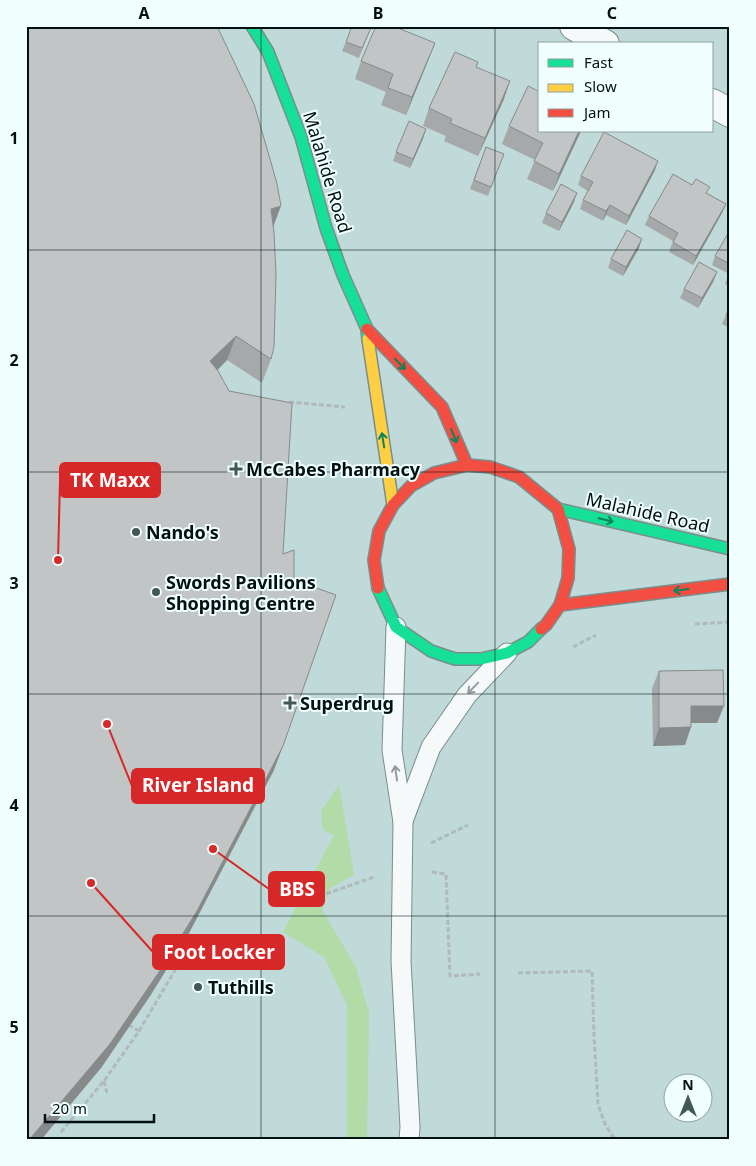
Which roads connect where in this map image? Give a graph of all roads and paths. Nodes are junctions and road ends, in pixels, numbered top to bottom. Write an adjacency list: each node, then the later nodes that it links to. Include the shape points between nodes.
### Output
1 (252, 26): 6 (main road, Malahide Road, via 268,52 301,137 326,228)
2 (574, 26): 3 (street)
3 (602, 42)
4 (714, 105): 5 (street)
5 (730, 113)
6 (367, 329): 8 (main road, Malahide Road); 9 (main road, Malahide Road, one-way to 9, via 442,407)
7 (284, 402): 8 (path)
8 (378, 410): 10 (main road, Malahide Road, one-way to 8)
9 (466, 465): 10 (main road, via 434,473 411,486); 11 (main road, via 490,466 519,477)
10 (393, 505): 17 (main road, via 379,531 374,560 378,588)
11 (558, 510): 12 (main road, Malahide Road, one-way to 12); 14 (main road, via 568,549 568,578)
12 (730, 549)
13 (730, 584): 14 (main road, one-way to 14)
14 (560, 606): 20 (main road, via 528,642)
15 (730, 622): 16 (path)
16 (693, 624)
17 (396, 627): 20 (main road, via 431,651 455,659 481,659); 21 (lane, one-way to 17, via 392,750)
18 (602, 632): 19 (path)
19 (570, 649)
20 (506, 653): 21 (lane, one-way to 21, via 467,695 431,747)
21 (403, 822): 37 (lane, via 401,961)
22 (468, 825): 24 (path)
23 (430, 834): 24 (path)
24 (431, 843): 25 (path)
25 (431, 851)
26 (431, 866): 31 (path, via 432,873 446,874 450,976)
27 (374, 877): 28 (path)
28 (298, 904)
29 (203, 952): 33 (path, via 190,946)
30 (518, 973): 38 (path, via 592,971 598,1104)
31 (480, 974)
32 (130, 1025): 33 (path)
33 (139, 1031): 34 (path)
34 (104, 1081): 35 (path); 36 (path)
35 (107, 1094)
36 (61, 1132)
37 (409, 1140)
38 (615, 1140)

